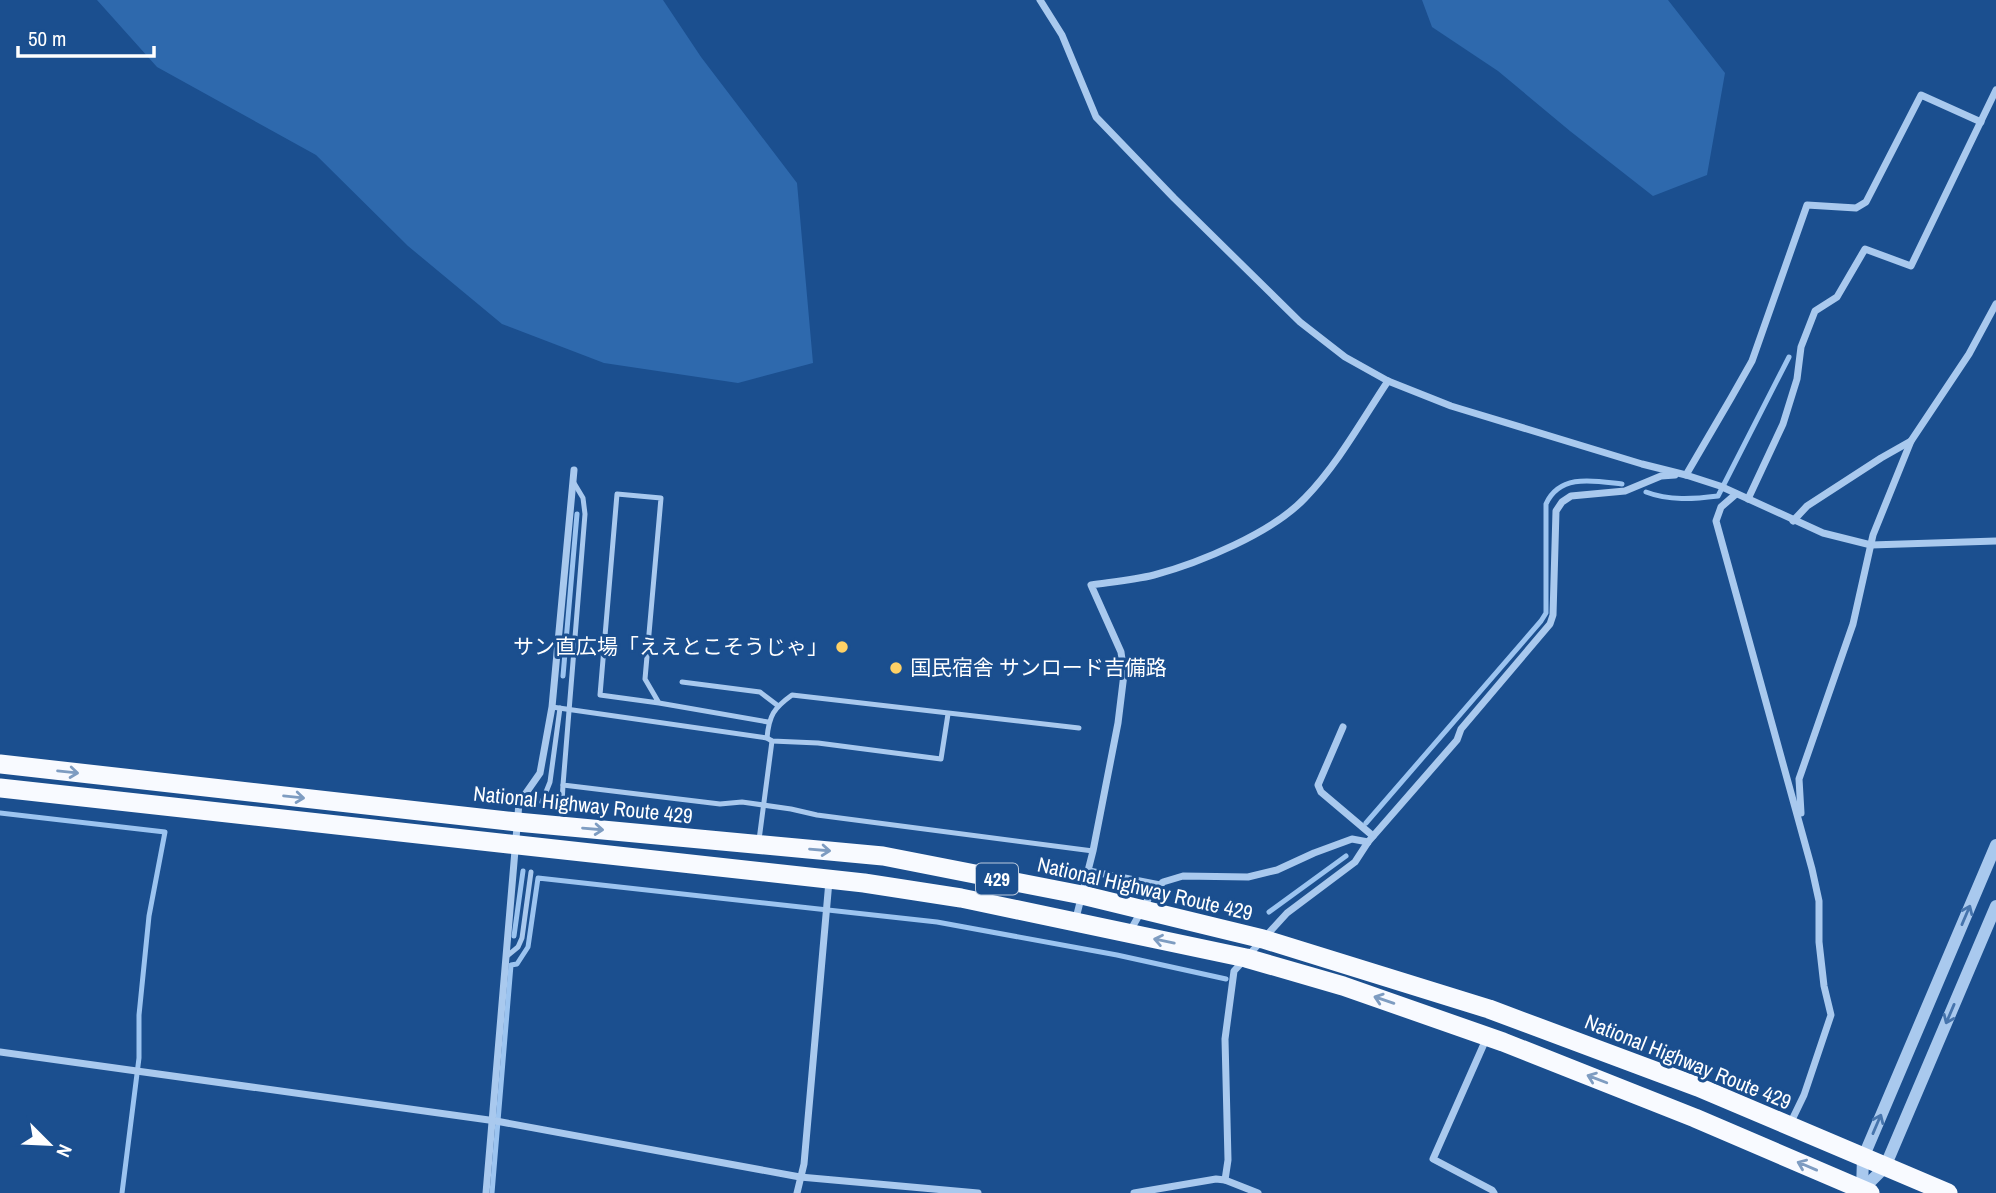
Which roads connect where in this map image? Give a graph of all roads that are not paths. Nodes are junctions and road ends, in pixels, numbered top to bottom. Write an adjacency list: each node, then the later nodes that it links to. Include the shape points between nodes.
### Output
1 (1040, 0): 5 (street, via 1062,35 1096,117 1300,322 1345,358)
2 (1996, 90): 3 (street)
3 (1981, 122): 8 (street, via 1921,95 1866,202 1856,208 1807,205 1752,360); 11 (street, via 1910,266 1865,248 1837,297 1815,310 1801,346 1797,379 1783,424)
4 (1996, 304): 6 (street)
5 (1388, 380): 8 (street, via 1451,406); 38 (street, via 1334,463 1304,499 1275,523 1181,566 1091,585 1121,652 1124,674)
6 (1911, 441): 12 (street, via 1807,506); 14 (street)
7 (574, 470): 9 (street)
8 (1686, 475): 10 (street); 34 (street, via 1661,476 1625,491 1571,496 1562,502 1556,511 1550,624)
9 (573, 482): 18 (street); 20 (lane, via 583,498 585,514)
10 (1733, 492): 11 (street); 33 (street, via 1716,522)
11 (1748, 499): 12 (street)
12 (1793, 521): 14 (street)
13 (1996, 541): 14 (street)
14 (1871, 545): 33 (street, via 1853,624 1800,779)
15 (682, 682): 17 (lane, via 760,692)
16 (659, 703): 16 (lane, via 645,679 661,498 617,494 600,695); 22 (lane)
17 (777, 705): 21 (lane, via 792,695); 22 (lane)
18 (551, 707): 19 (lane); 31 (street, via 540,772 519,803)
19 (560, 708): 20 (lane); 29 (lane, via 550,782)
20 (569, 709): 25 (lane); 27 (lane)
21 (948, 713): 24 (lane); 25 (lane, via 941,759)
22 (768, 722): 25 (lane)
23 (1343, 727): 34 (street, via 1318,785)
24 (1079, 728)
25 (770, 739): 30 (lane)
26 (0, 764): 31 (highway, National Highway Route 429 / 429, one-way to 31)
27 (563, 785): 30 (lane); 32 (lane)
28 (0, 788): 36 (highway, 429)
29 (542, 802)
30 (763, 805): 35 (lane); 38 (lane)
31 (517, 822): 32 (highway, National Highway Route 429 / 429); 36 (street)
32 (561, 826): 35 (highway, National Highway Route 429 / 429, one-way to 35)
33 (1803, 835): 56 (street, via 1819,901 1819,943 1831,1014)
34 (1371, 839): 43 (street, via 1352,839 1248,877 1183,876); 49 (street, via 1355,862 1287,913)
35 (758, 844): 39 (lane); 44 (highway, National Highway Route 429 / 429, one-way to 44, via 883,856)
36 (516, 845): 39 (highway, 429); 50 (street)
37 (1996, 845): 57 (street, one-way to 37)
38 (1093, 851): 40 (street)
39 (755, 871): 42 (highway, 429)
40 (1089, 871): 43 (street); 44 (street)
41 (531, 872): 50 (lane, via 522,938)
42 (829, 879): 47 (highway, 429, via 961,898); 59 (street)
43 (1160, 885): 46 (street)
44 (1082, 895): 46 (highway, National Highway Route 429 / 429); 47 (street)
45 (1996, 906): 58 (street, one-way to 58)
46 (1143, 909): 48 (street); 49 (highway, National Highway Route 429 / 429)
47 (1075, 922): 48 (highway, 429)
48 (1129, 933): 51 (highway, 429, one-way to 48)
49 (1263, 939): 51 (street); 52 (highway, National Highway Route 429 / 429)
50 (507, 956): 55 (street)
51 (1246, 958): 53 (highway, 429, one-way to 51); 60 (street, via 1234,971 1225,1039)
52 (1512, 1017): 53 (highway); 56 (highway, National Highway Route 429 / 429)
53 (1495, 1039): 61 (highway, 429, one-way to 53, via 1695,1118); 67 (street, via 1433,1159)
54 (0, 1052): 55 (street)
55 (496, 1122): 59 (street); 62 (street)
56 (1789, 1126): 57 (highway, National Highway Route 429 / 429)
57 (1863, 1158): 58 (highway, National Highway Route 429 / 429); 61 (street)
58 (1885, 1167): 61 (street); 68 (highway, National Highway Route 429 / 429)
59 (800, 1177): 63 (street); 64 (street)
60 (1225, 1180): 65 (street); 66 (street)
61 (1864, 1192)
62 (486, 1193)
63 (797, 1193)
64 (978, 1193)
65 (1134, 1193)
66 (1258, 1193)
67 (1494, 1193)
68 (1948, 1193)

